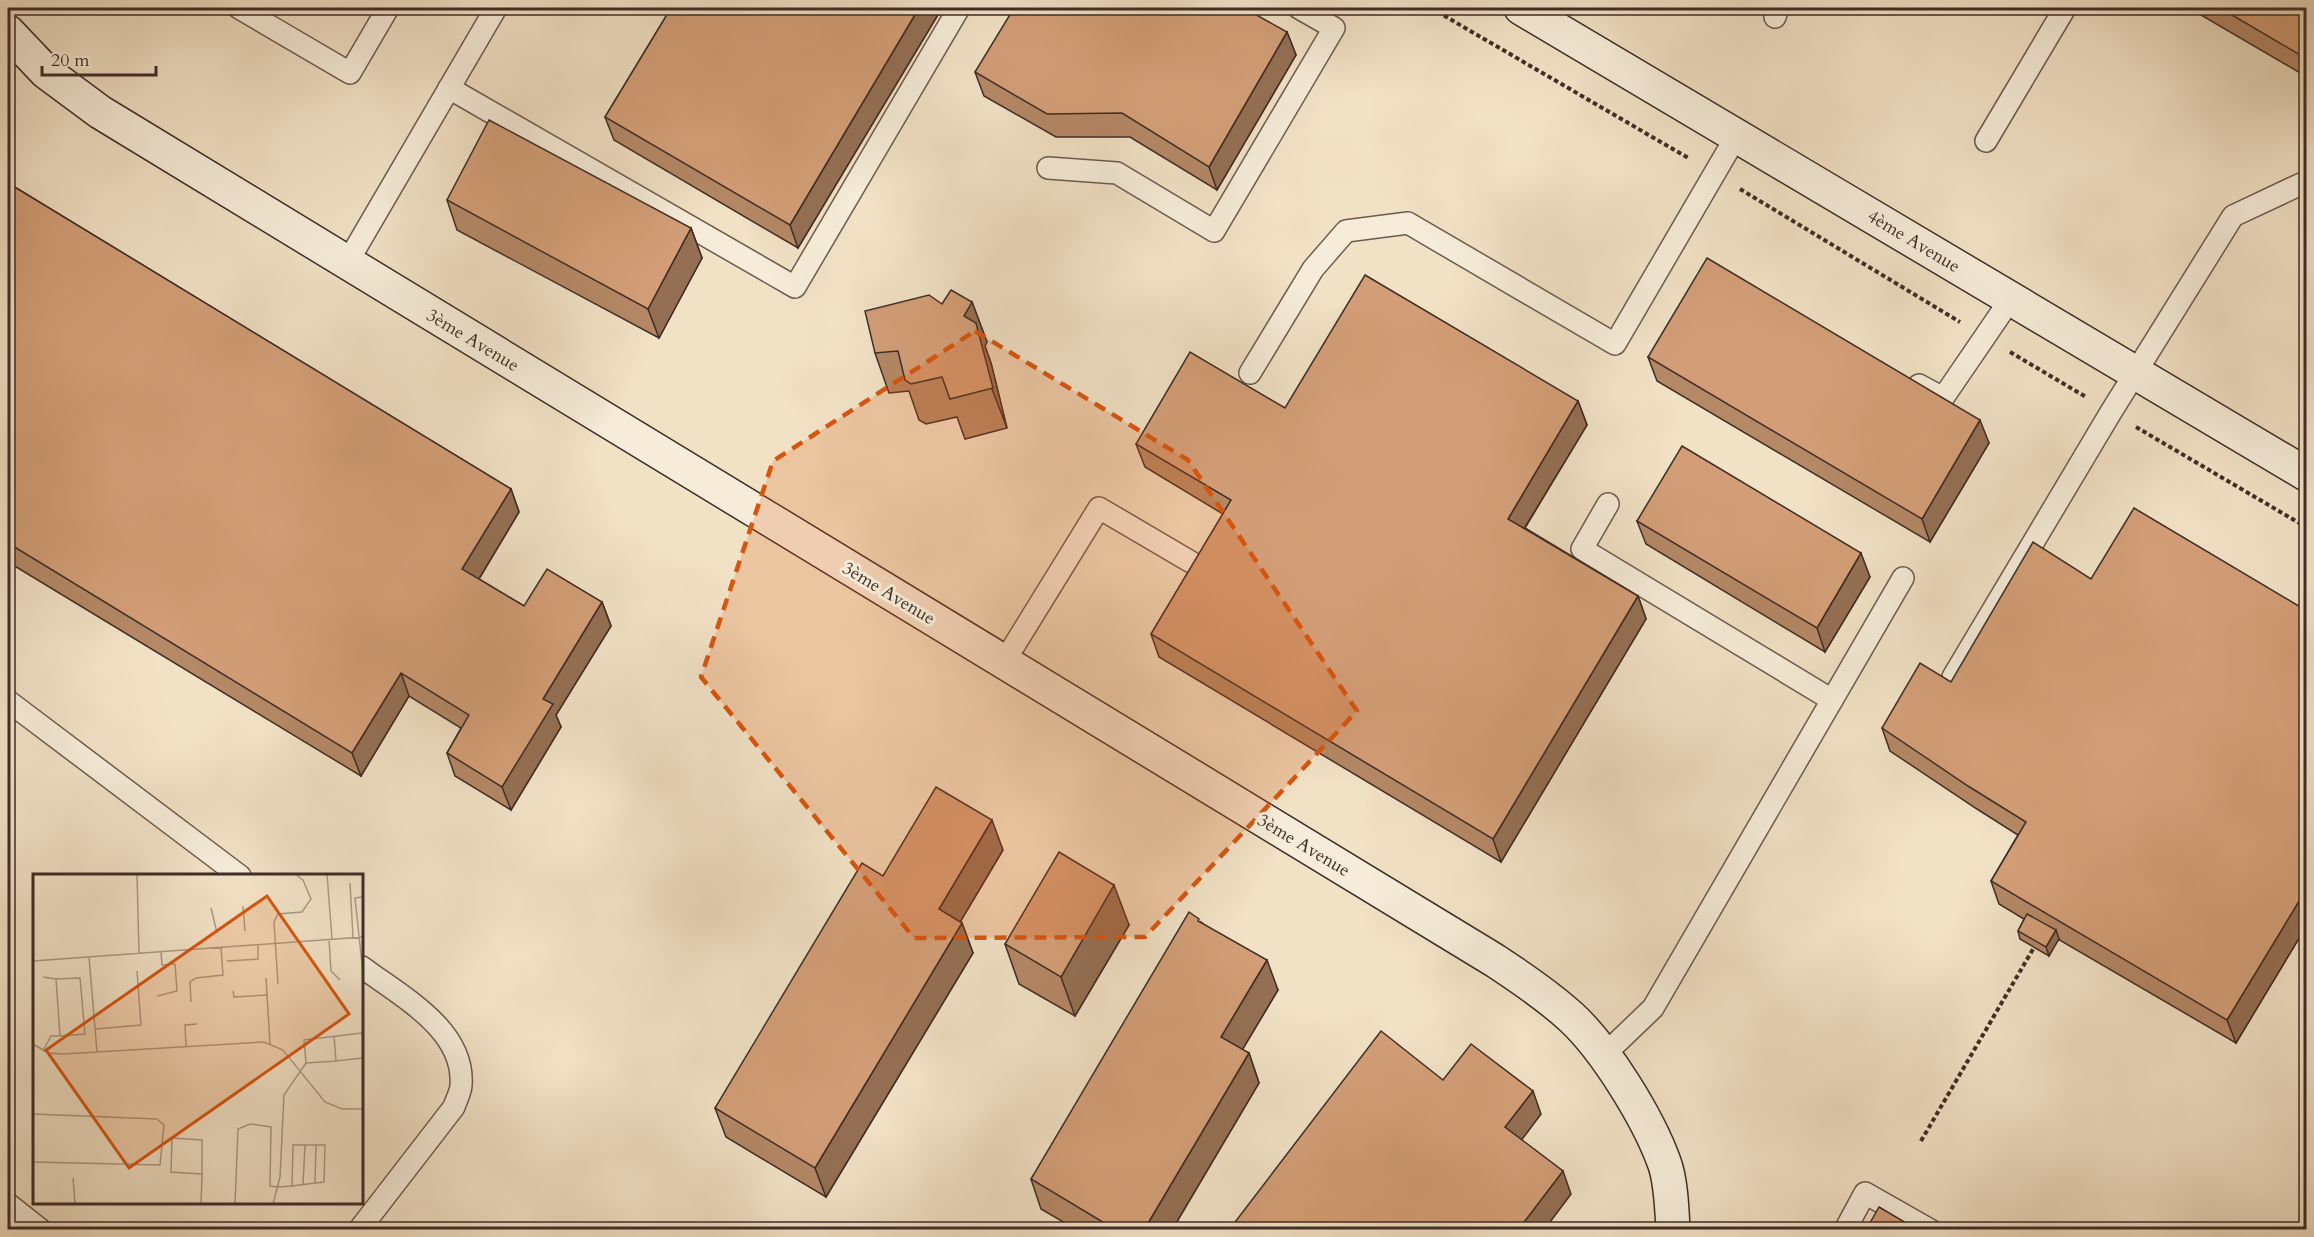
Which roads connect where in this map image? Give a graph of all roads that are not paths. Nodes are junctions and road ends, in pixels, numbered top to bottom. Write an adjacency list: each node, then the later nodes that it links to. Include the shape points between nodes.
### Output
1 (239, 8): 2 (lane, via 350,73)
2 (388, 8)
3 (496, 8): 9 (lane)
4 (958, 8): 9 (lane, via 795,287)
5 (1299, 8): 12 (lane, via 1334,28 1214,231 1118,173)
6 (1521, 8): 10 (street, 4ème Avenue)
7 (2065, 8): 11 (lane)
8 (8, 32): 14 (street, 3ème Avenue, via 46,72 100,112)
9 (449, 88): 14 (lane)
10 (1737, 135): 15 (street, 4ème Avenue); 17 (lane, via 1616,344 1408,224 1346,231 1313,269)
11 (1986, 141)
12 (1048, 168)
13 (2307, 188): 16 (lane, via 2301,184 2233,216)
14 (347, 263): 23 (street, 3ème Avenue)
15 (2010, 300): 16 (street, 4ème Avenue); 18 (lane, via 1943,398)
16 (2136, 372): 19 (street, 4ème Avenue); 24 (lane)
17 (1250, 373)
18 (1902, 375)
19 (2307, 474)
20 (1608, 504): 25 (lane, via 1582,549)
21 (1191, 562): 23 (lane, via 1099,508)
22 (1903, 578): 25 (lane)
23 (1004, 662): 29 (street, 3ème Avenue, via 1494,960 1572,1018)
24 (1953, 677)
25 (1832, 700): 29 (lane, via 1653,1008)
26 (8, 701): 27 (lane)
27 (237, 874)
28 (363, 968): 32 (lane, via 438,1024 458,1056 461,1086 454,1107)
29 (1604, 1055): 33 (street, 3ème Avenue, via 1635,1102 1665,1163)
30 (8, 1204): 31 (lane)
31 (41, 1230)
32 (359, 1230)
33 (1673, 1230)
34 (1845, 1230): 35 (lane, via 1865,1193)
35 (1930, 1230)

